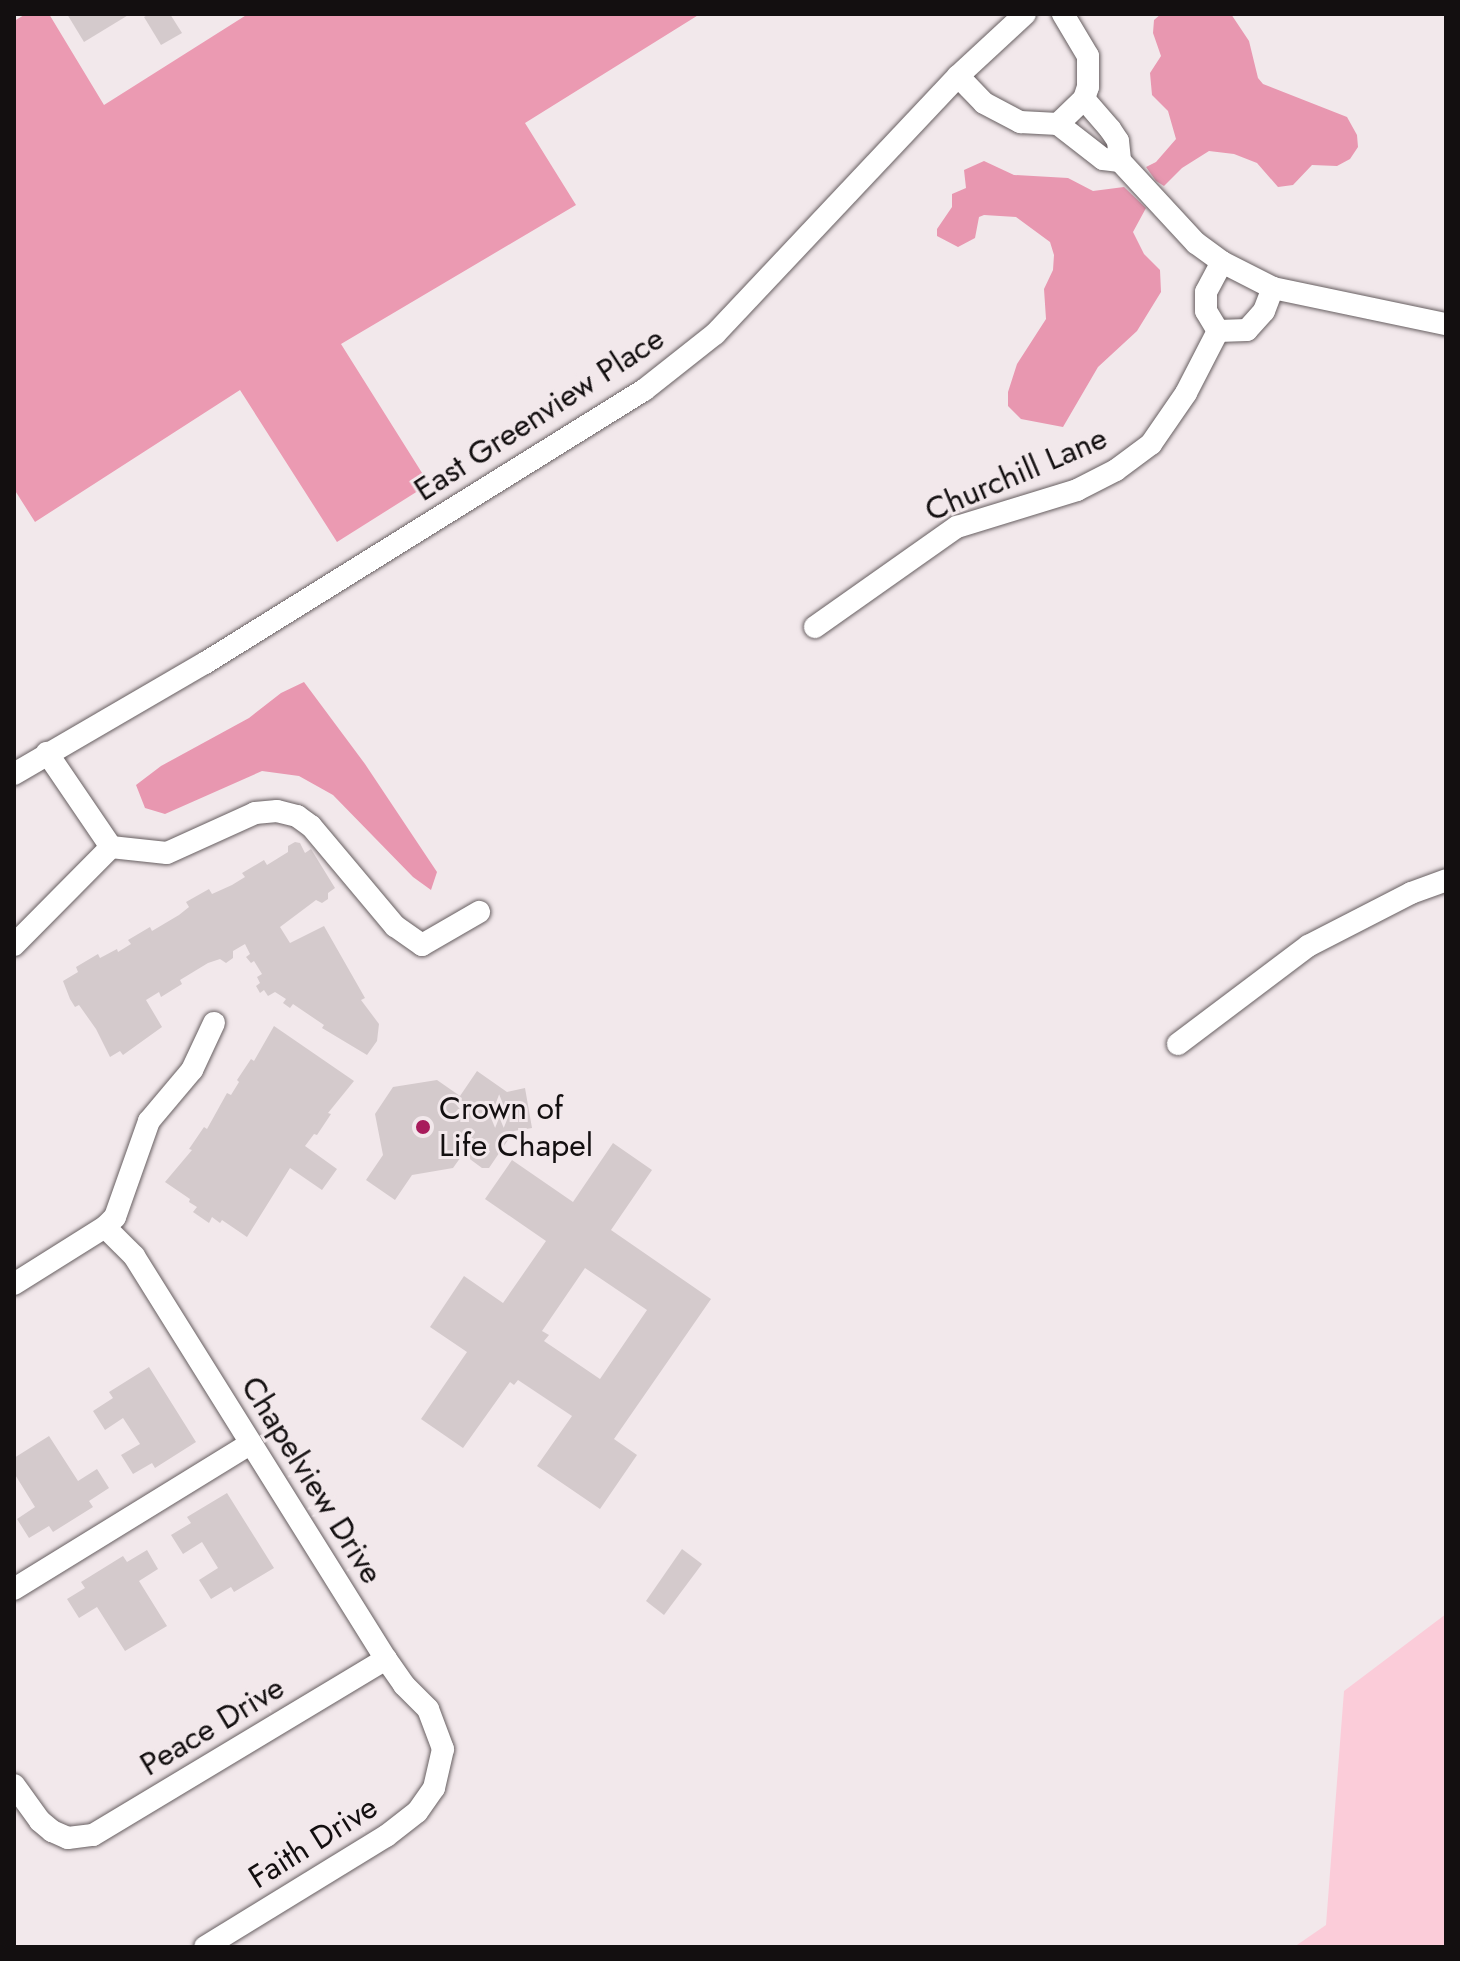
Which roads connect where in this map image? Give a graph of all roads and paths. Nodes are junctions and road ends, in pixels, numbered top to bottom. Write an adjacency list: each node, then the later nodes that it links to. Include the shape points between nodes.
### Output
1 (1025, 14): 3 (street, East Greenview Place)
2 (1063, 14): 4 (street, via 1088,56)
3 (958, 76): 5 (street, via 984,103 1020,122); 12 (street, East Greenview Place, via 715,334 644,390 205,663)
4 (1084, 99): 5 (street); 6 (street, via 1118,141)
5 (1058, 124): 6 (street, via 1103,159)
6 (1120, 161): 7 (street, via 1196,243)
7 (1222, 262): 8 (street); 10 (street, via 1206,292 1206,311)
8 (1273, 288): 9 (street); 10 (street, via 1264,311 1247,330)
9 (1446, 324)
10 (1218, 331): 11 (street, Churchill Lane, via 1186,393 1151,444 1116,470 1077,490 957,527)
11 (815, 627)
12 (47, 753): 13 (street, East Greenview Place); 14 (street)
13 (14, 774)
14 (111, 847): 16 (street, via 167,853 255,813 277,811 311,826 395,926 422,945); 17 (street)
15 (1446, 880): 19 (street, via 1308,946)
16 (479, 912)
17 (14, 945)
18 (214, 1023): 20 (street, via 192,1070 149,1121 120,1206)
19 (1178, 1044)
20 (105, 1227): 21 (street); 22 (street, Chapelview Drive, via 134,1256)
21 (14, 1284)
22 (251, 1443): 23 (street); 24 (street, Chapelview Drive)
23 (14, 1589)
24 (386, 1659): 25 (street, Chapelview Drive, via 438,1729 443,1749); 26 (street, Peace Drive, via 103,1831 68,1838 40,1821)
25 (438, 1775): 27 (street, Faith Drive, via 427,1801 386,1836)
26 (14, 1785)
27 (205, 1947)

